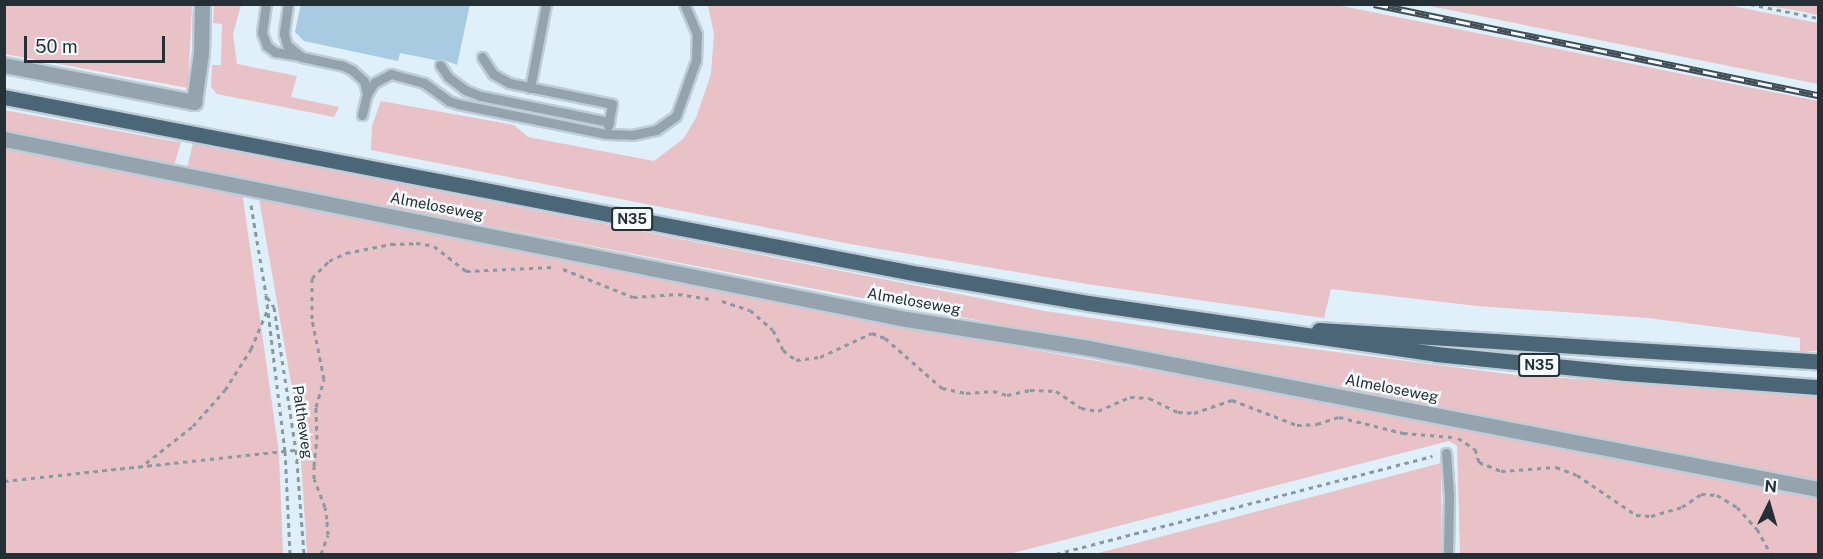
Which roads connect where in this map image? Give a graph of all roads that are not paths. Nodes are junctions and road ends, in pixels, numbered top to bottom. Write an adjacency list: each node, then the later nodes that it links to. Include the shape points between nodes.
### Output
1 (202, 4): 8 (street, via 194,102)
2 (266, 4): 6 (lane, via 262,33 267,46 275,52)
3 (288, 4): 6 (lane, via 285,40)
4 (546, 4): 10 (lane)
5 (684, 4): 15 (lane, via 697,34 696,60 676,116 656,130 632,135)
6 (302, 57): 11 (lane, via 352,70 364,81)
7 (482, 57): 10 (lane, via 493,74)
8 (4, 65)
9 (440, 65): 14 (lane, via 448,77 481,96)
10 (530, 88): 14 (lane, via 612,104)
11 (367, 94): 13 (lane); 15 (lane, via 374,83 391,74 424,82 458,104)
12 (4, 98): 17 (main road, Almeloseweg / N35, via 919,274)
13 (362, 115)
14 (609, 122): 15 (lane)
15 (607, 134)
16 (4, 139): 21 (street, Almeloseweg, via 906,319 1089,348)
17 (1262, 327): 18 (main road, N35); 19 (main road, N35, via 1436,354)
18 (1818, 361)
19 (1818, 387)
20 (1446, 453): 22 (lane)
21 (1818, 489)
22 (1448, 555)

